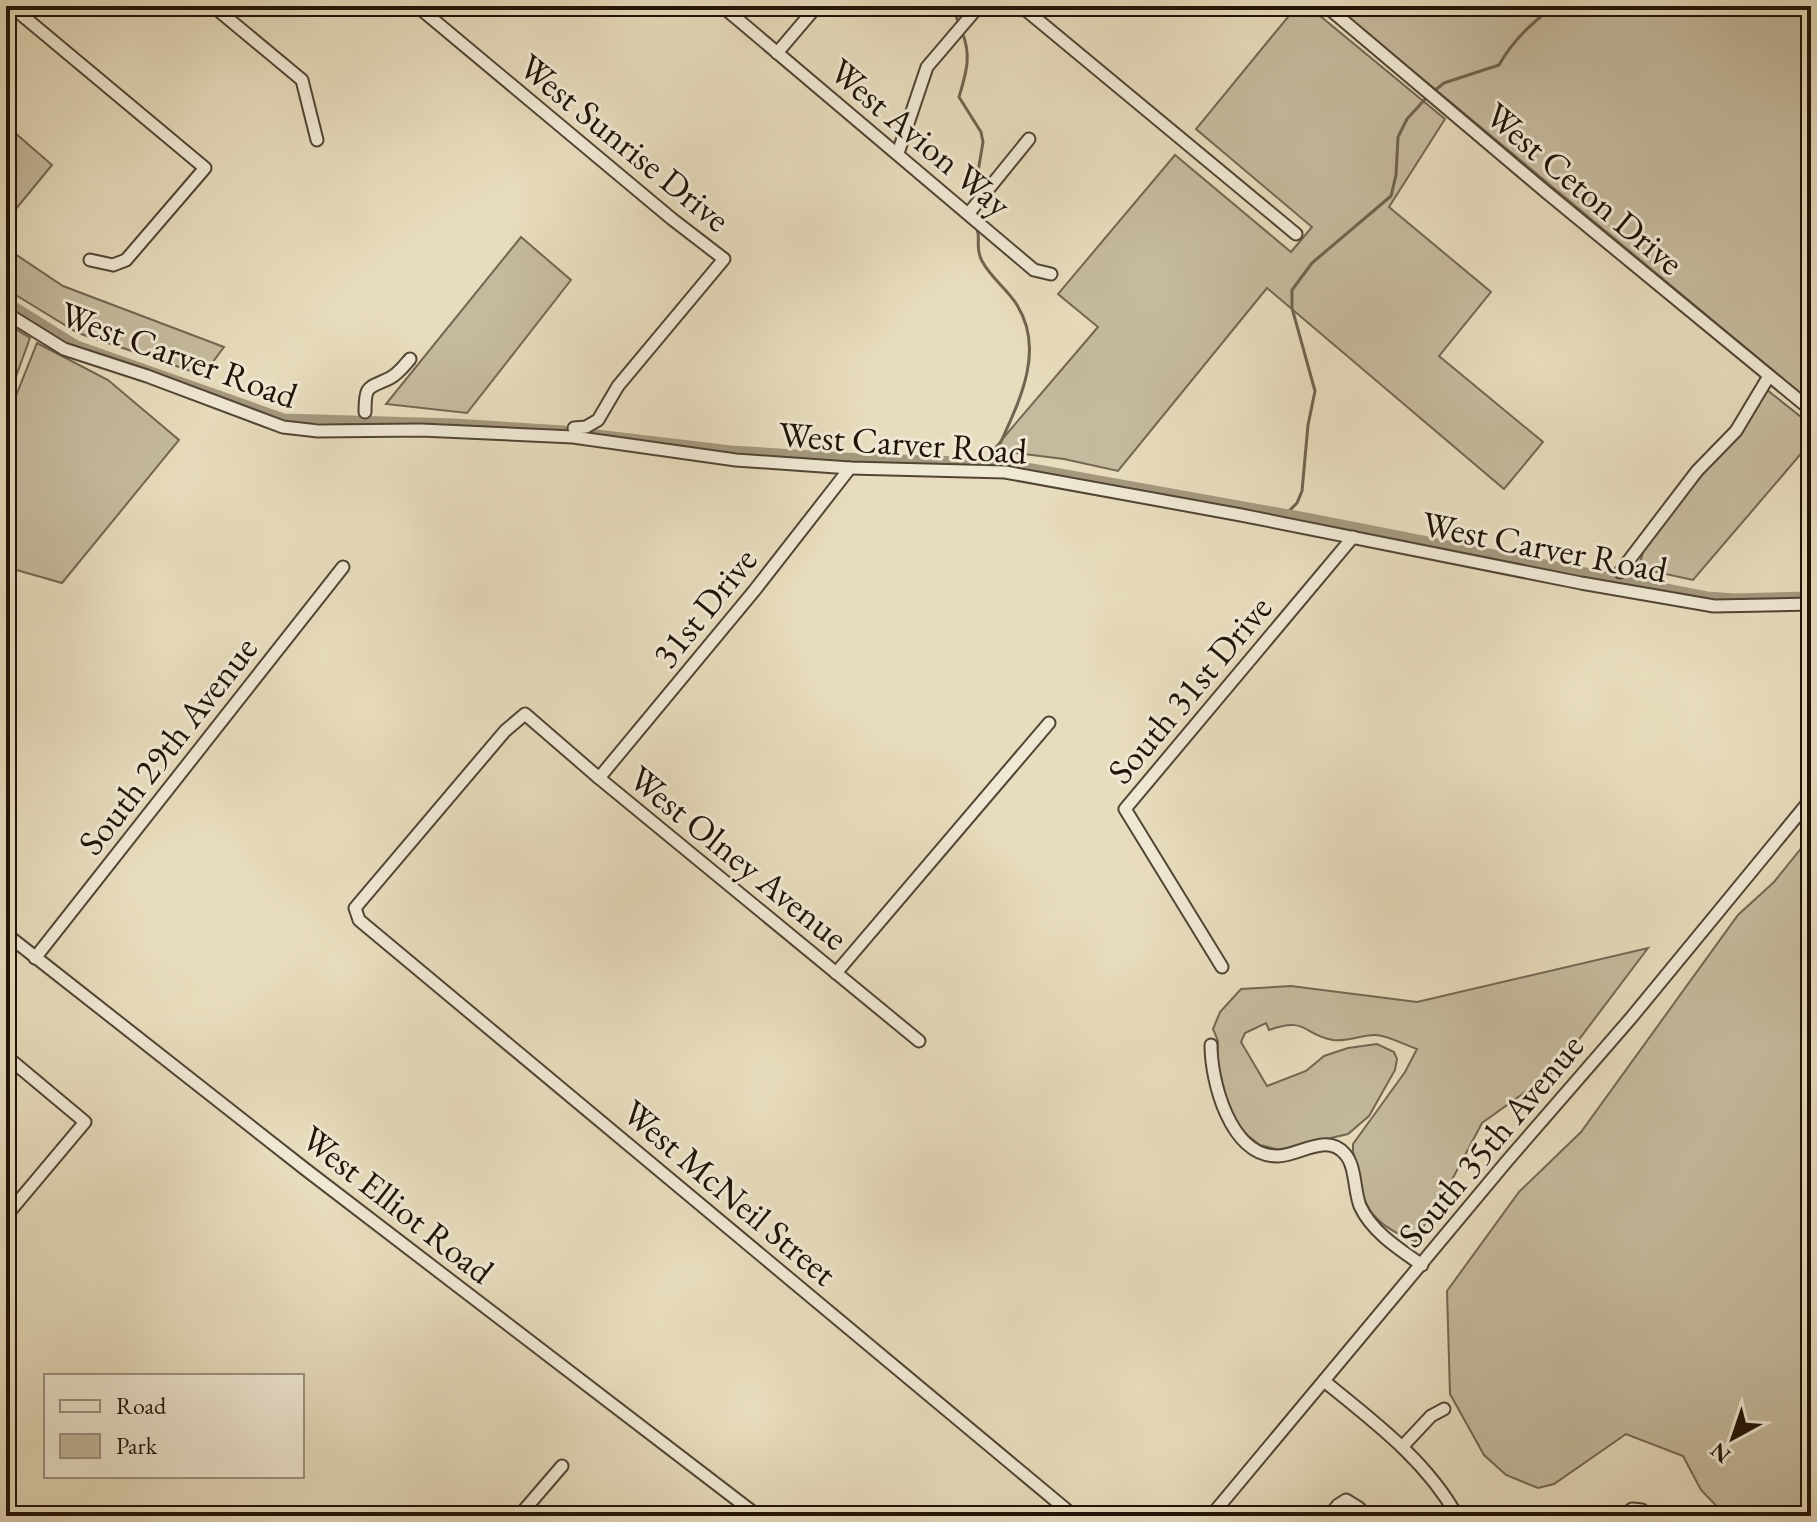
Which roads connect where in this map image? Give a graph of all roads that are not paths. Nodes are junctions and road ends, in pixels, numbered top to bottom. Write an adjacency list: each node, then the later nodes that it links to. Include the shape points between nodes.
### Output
1 (11, 6): 15 (street, via 205,168 126,260 113,265)
2 (213, 6): 11 (street, via 302,80)
3 (417, 6): 22 (street, West Sunrise Drive, via 724,259 618,386 598,420)
4 (722, 6): 9 (street, West Avion Way)
5 (817, 6): 9 (street)
6 (979, 6): 12 (street, via 927,67)
7 (1021, 6): 14 (street)
8 (1326, 6): 19 (street, West Ceton Drive)
9 (777, 53): 12 (street, West Avion Way)
10 (1029, 139): 13 (street)
11 (317, 140)
12 (898, 153): 13 (street, West Avion Way)
13 (969, 213): 16 (street, West Avion Way, via 1034,270)
14 (1296, 234)
15 (90, 260)
16 (1051, 274)
17 (6, 313): 23 (street, West Carver Road, via 64,349 283,427 573,437 736,460)
18 (410, 359): 21 (street, via 392,377 369,387)
19 (1769, 376): 20 (street, West Ceton Drive); 26 (street, via 1736,431 1697,471)
20 (1811, 410)
21 (365, 412)
22 (574, 428)
23 (850, 468): 24 (street, West Carver Road, via 1005,472); 29 (street, 31st Drive)
24 (1353, 537): 27 (street, West Carver Road, via 1714,606); 34 (street, South 31st Drive, via 1125,809)
25 (343, 567): 33 (street, South 29th Avenue)
26 (1620, 572)
27 (1811, 604)
28 (1049, 723): 35 (street)
29 (599, 778): 31 (street, West Olney Avenue, via 525,714); 35 (street, West Olney Avenue)
30 (1811, 799): 40 (street, South 35th Avenue)
31 (355, 908): 48 (street, West McNeil Street, via 359,920)
32 (6, 934): 33 (street, West Elliot Road)
33 (35, 958): 47 (street, West Elliot Road)
34 (1222, 967)
35 (836, 973): 36 (street, West Olney Avenue)
36 (919, 1041)
37 (1211, 1045): 40 (street, via 1217,1092 1248,1145 1277,1156 1325,1143 1336,1146 1347,1155 1370,1222)
38 (6, 1056): 39 (street, via 85,1122)
39 (6, 1216)
40 (1422, 1265): 41 (street, South 35th Avenue)
41 (1324, 1381): 43 (street); 49 (street, South 35th Avenue)
42 (1444, 1409): 43 (street)
43 (1402, 1447): 52 (street)
44 (562, 1466): 46 (street)
45 (1628, 1513): 53 (street, via 1642,1510)
46 (519, 1516)
47 (758, 1516)
48 (1074, 1516)
49 (1211, 1516)
50 (1329, 1516): 51 (street, via 1346,1500)
51 (1366, 1516)
52 (1457, 1516)
53 (1646, 1516)

